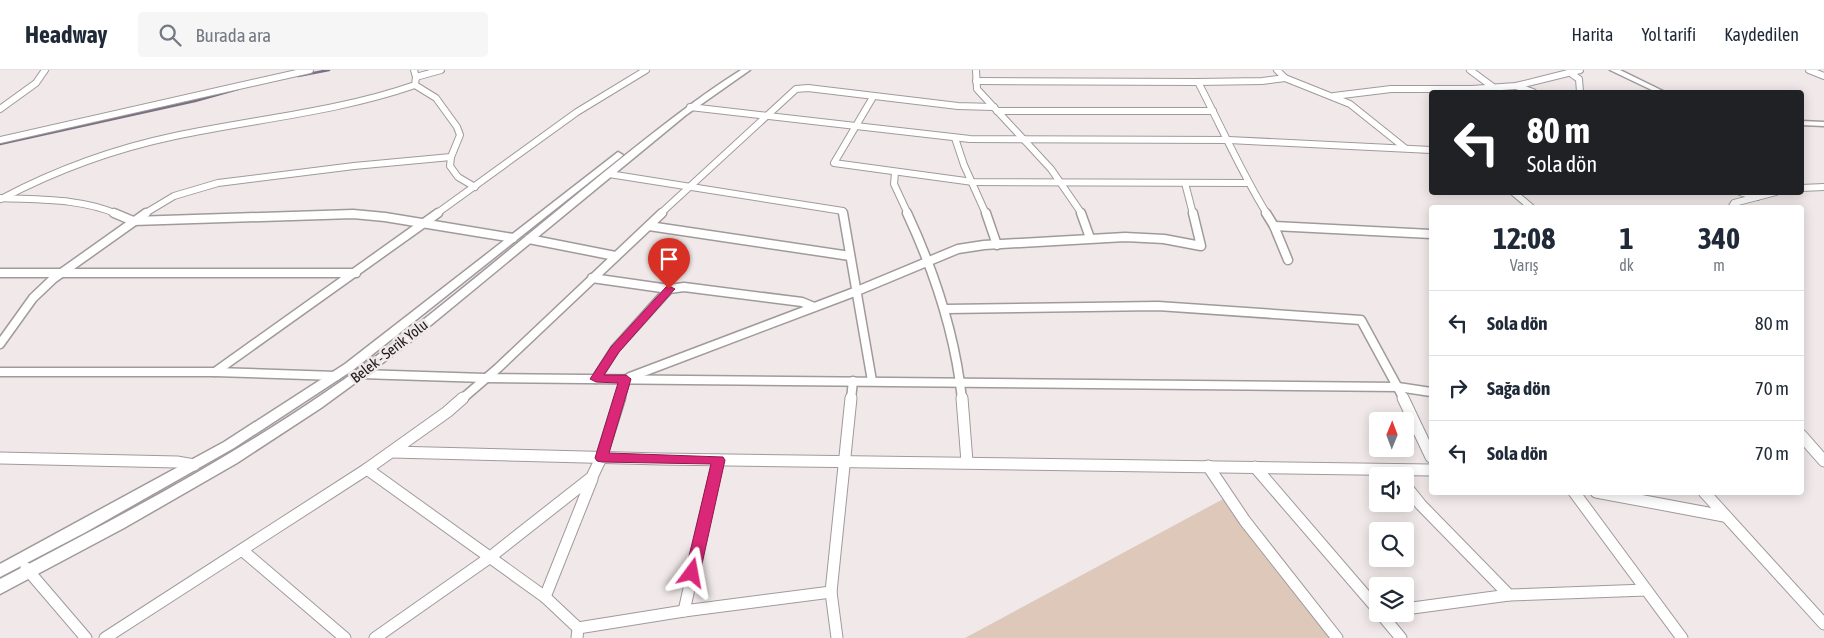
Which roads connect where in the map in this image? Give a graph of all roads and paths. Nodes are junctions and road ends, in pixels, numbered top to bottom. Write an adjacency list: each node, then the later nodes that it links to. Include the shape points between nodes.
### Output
1 (45, 70): 32 (street, via 36,83)
2 (310, 70): 40 (street)
3 (414, 70): 17 (street)
4 (441, 70): 17 (street)
5 (646, 70): 53 (street, via 577,112)
6 (732, 70): 68 (main road, Belek - Serik Yolu, via 700,91)
7 (746, 70): 31 (main road, Belek - Serik Yolu)
8 (976, 70): 19 (street)
9 (1277, 70): 18 (street)
10 (1470, 70): 23 (street)
11 (1580, 70): 14 (street)
12 (1614, 70): 28 (street)
13 (1800, 70): 15 (street)
14 (1572, 71): 22 (street); 27 (street, via 1579,79)
15 (1809, 71): 16 (street)
16 (1824, 76)
17 (416, 77): 21 (street)
18 (1284, 78): 20 (street); 29 (street)
19 (976, 81): 20 (street); 33 (street, via 977,89)
20 (1198, 82): 34 (street)
21 (416, 85): 45 (street, via 436,98 457,126 460,135); 59 (street, via 376,98 136,144 60,170)
22 (1516, 86): 23 (street); 26 (street)
23 (1493, 87): 25 (street)
24 (1432, 90): 29 (street, via 1391,89)
25 (1477, 90)
26 (1527, 90)
27 (1580, 90)
28 (1658, 90)
29 (1334, 96): 43 (street, via 1356,109)
30 (873, 97): 33 (street); 35 (street, via 801,88); 38 (street)
31 (690, 107): 35 (street); 47 (main road, Belek - Serik Yolu)
32 (0, 109)
33 (995, 109): 34 (street); 41 (street)
34 (1214, 110): 42 (street)
35 (768, 115): 38 (street); 52 (street)
36 (1804, 123): 37 (street)
37 (1824, 124)
38 (856, 126): 39 (street); 46 (street, via 834,163)
39 (955, 138): 41 (street); 48 (street)
40 (0, 140)
41 (1023, 140): 42 (street); 49 (street)
42 (1229, 140): 43 (street); 51 (street)
43 (1405, 148): 44 (street)
44 (1429, 150)
45 (451, 157): 53 (street, via 453,171); 63 (street, via 212,184 167,199)
46 (895, 173): 48 (street); 74 (street, via 894,184)
47 (609, 174): 52 (street); 70 (main road, Belek - Serik Yolu)
48 (972, 182): 49 (street); 71 (street)
49 (1061, 183): 50 (street); 69 (street, via 1084,217)
50 (1185, 183): 51 (street); 69 (street, via 1201,246 1145,238)
51 (1248, 183): 66 (street)
52 (690, 186): 65 (street); 73 (street, via 843,211)
53 (475, 187): 64 (street)
54 (1824, 187): 55 (street)
55 (1804, 188)
56 (1517, 195): 61 (street)
57 (1750, 195): 60 (street)
58 (1768, 195): 60 (street)
59 (0, 198): 63 (street, via 83,203)
60 (1760, 198): 62 (street)
61 (1528, 205)
62 (1733, 205)
63 (133, 221): 64 (street, via 338,214); 77 (street)
64 (423, 223): 68 (street); 78 (street)
65 (649, 226): 72 (street); 73 (street)
66 (1274, 226): 67 (street); 75 (street)
67 (1429, 234)
68 (513, 238): 88 (main road, Belek - Serik Yolu)
69 (1090, 238): 71 (street)
70 (529, 239): 72 (street); 87 (main road, Belek - Serik Yolu)
71 (997, 244): 74 (street, via 958,249)
72 (616, 256): 79 (street)
73 (850, 256): 81 (street)
74 (929, 260): 81 (street); 83 (street)
75 (1288, 260)
76 (0, 272): 77 (street)
77 (60, 273): 78 (street); 84 (street, via 33,298)
78 (356, 273): 86 (street)
79 (592, 278): 80 (street); 89 (street)
80 (669, 289): 82 (street, via 792,301); 90 (street, via 615,350)
81 (857, 291): 82 (street); 93 (street)
82 (814, 307): 91 (street)
83 (946, 309): 94 (street); 95 (street, via 1158,306 1361,320)
84 (0, 344)
85 (0, 372): 86 (street)
86 (215, 372): 88 (street)
87 (361, 374): 89 (street); 126 (main road, Belek - Serik Yolu, via 232,459)
88 (336, 376): 108 (main road, Belek - Serik Yolu)
89 (485, 378): 90 (street); 100 (street, via 447,412)
90 (596, 379): 91 (street)
91 (626, 379): 92 (street); 103 (street)
92 (853, 381): 93 (street); 105 (street)
93 (872, 381): 94 (street)
94 (961, 383): 95 (street); 106 (street)
95 (1398, 387): 96 (street); 101 (street)
96 (1429, 392)
97 (1804, 438): 99 (street)
98 (1804, 446): 99 (street)
99 (1813, 448): 107 (street)
100 (392, 452): 103 (street); 111 (street)
101 (1429, 453)
102 (0, 458): 108 (street)
103 (602, 458): 104 (street); 115 (street)
104 (718, 460): 105 (street); 134 (street)
105 (846, 461): 106 (street); 129 (street)
106 (967, 462): 109 (street)
107 (1824, 462)
108 (194, 465): 124 (main road, Belek - Serik Yolu)
109 (1208, 466): 110 (street); 143 (street, via 1245,521)
110 (1255, 467): 113 (street); 132 (street)
111 (367, 470): 121 (street); 122 (street)
112 (1429, 470): 114 (street)
113 (1369, 472)
114 (1414, 472)
115 (592, 477): 122 (street); 131 (street)
116 (1576, 495): 128 (street)
117 (1612, 495): 120 (street)
118 (1706, 495): 120 (street)
119 (1414, 496): 130 (street)
120 (1724, 516): 136 (street)
121 (242, 550): 139 (street); 140 (street)
122 (489, 558): 131 (street); 141 (street)
123 (0, 562): 124 (street)
124 (16, 562): 125 (main road, Belek - Serik Yolu); 126 (street)
125 (0, 571)
126 (30, 571): 127 (main road, Belek - Serik Yolu); 138 (street)
127 (0, 587)
128 (1646, 590): 130 (street); 145 (street)
129 (831, 592): 134 (street); 142 (street)
130 (1509, 595): 133 (street)
131 (545, 597): 137 (street)
132 (1369, 600)
133 (1414, 608)
134 (684, 611): 137 (street)
135 (1388, 622): 144 (street)
136 (1824, 624)
137 (578, 633)
138 (86, 638)
139 (105, 638)
140 (345, 638)
141 (375, 638)
142 (837, 638)
143 (1337, 638)
144 (1401, 638)
145 (1682, 638)

